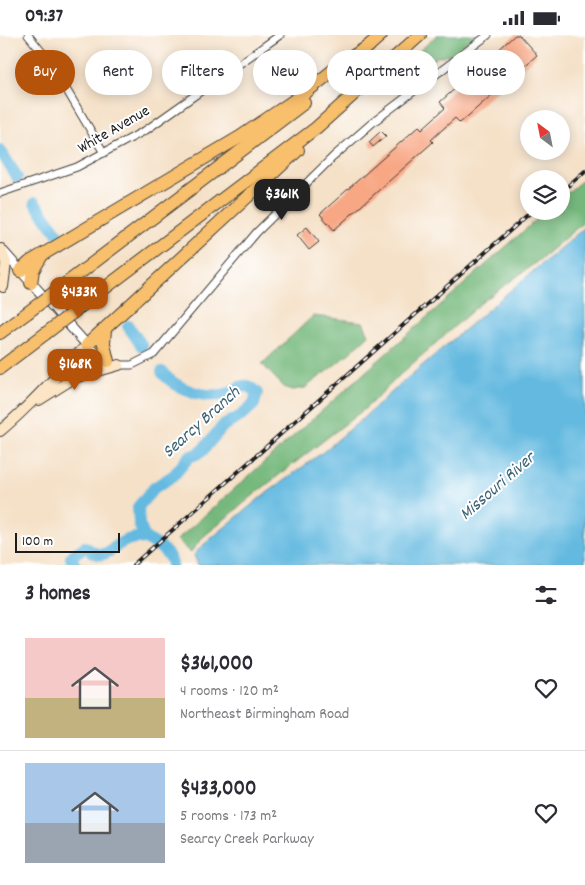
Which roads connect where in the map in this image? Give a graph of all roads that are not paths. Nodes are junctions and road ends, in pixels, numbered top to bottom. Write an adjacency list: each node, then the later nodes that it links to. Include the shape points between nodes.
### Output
1 (28, 35): 8 (street, via 50,62)
2 (280, 35): 8 (street, White Avenue, via 146,130)
3 (381, 35): 6 (highway)
4 (420, 35): 7 (highway)
5 (488, 35): 18 (street, via 372,123 314,176 257,232 154,353 132,365)
6 (369, 46): 11 (highway, via 240,137); 16 (highway, bridge, via 272,129)
7 (316, 127): 15 (highway, via 302,148); 19 (highway, bridge)
8 (104, 153): 9 (street, White Avenue, via 77,167)
9 (0, 193)
10 (0, 248): 12 (street); 14 (main road, via 6,263)
11 (41, 257): 12 (highway); 13 (highway, via 33,270)
12 (20, 271): 13 (street); 14 (main road)
13 (31, 283): 17 (street)
14 (2, 288)
15 (105, 329): 17 (highway); 18 (highway, via 104,344)
16 (0, 333)
17 (86, 345): 18 (street); 20 (main road)
18 (113, 363): 20 (main road, via 74,377)
19 (0, 368)
20 (27, 407): 21 (main road)
21 (0, 431)

